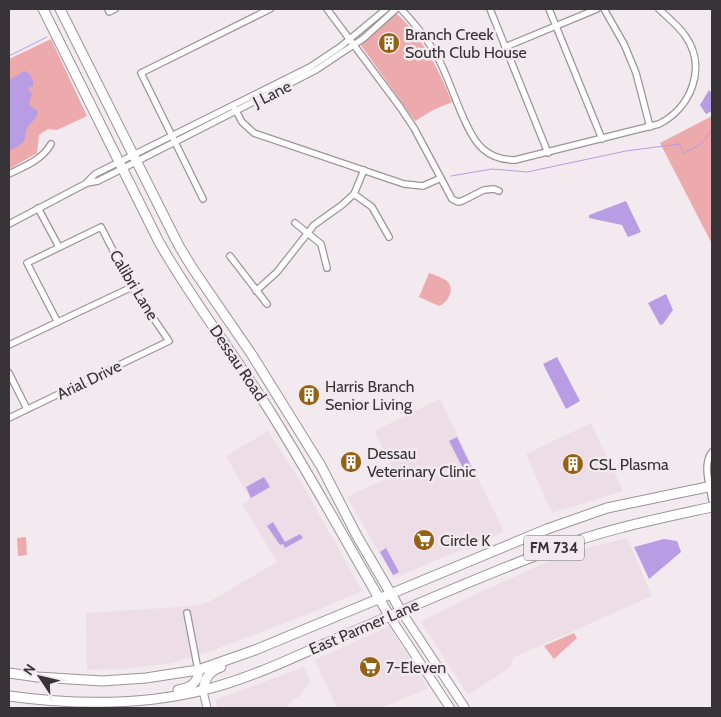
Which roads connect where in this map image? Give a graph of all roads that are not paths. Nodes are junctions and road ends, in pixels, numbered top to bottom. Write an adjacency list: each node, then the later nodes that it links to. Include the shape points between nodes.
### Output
1 (43, 9): 26 (main road, Dessau Road)
2 (60, 9): 25 (main road, Dessau Road)
3 (108, 9): 4 (street, via 109,12)
4 (115, 9)
5 (270, 9): 20 (street, via 141,73)
6 (327, 9): 16 (street)
7 (386, 9): 16 (street, J Lane)
8 (396, 9): 16 (street, J Lane)
9 (400, 9): 24 (street, via 420,30 435,53 478,145 508,160)
10 (490, 9): 17 (street)
11 (549, 9): 15 (street)
12 (597, 9): 15 (street)
13 (604, 9): 19 (street, via 636,73)
14 (659, 9): 19 (street, via 686,38 694,55 695,70 692,89 683,105 667,120)
15 (556, 27): 17 (street); 21 (street)
16 (352, 42): 18 (street, J Lane, via 308,75); 29 (street, via 414,128)
17 (505, 47): 24 (street)
18 (235, 109): 20 (street, J Lane); 22 (street, J Lane); 27 (street, via 242,122 254,133)
19 (650, 127): 21 (street)
20 (172, 136): 22 (street); 25 (street, J Lane)
21 (602, 139): 24 (street)
22 (175, 143): 25 (street, J Lane); 32 (street)
23 (51, 144): 28 (street, via 38,159)
24 (548, 152)
25 (135, 158): 26 (street); 41 (main road, Dessau Road, via 178,246)
26 (121, 165): 33 (street, via 95,174 87,183); 43 (main road, Dessau Road, via 159,242)
27 (364, 170): 29 (street, via 418,186); 31 (street)
28 (9, 174)
29 (441, 178): 30 (street, via 452,199 458,202 484,190)
30 (499, 191)
31 (354, 194): 36 (street); 37 (street, via 372,207)
32 (203, 199)
33 (38, 208): 35 (street); 38 (street)
34 (295, 222): 36 (street)
35 (9, 224)
36 (307, 232): 40 (street, via 321,244); 44 (street, via 277,272)
37 (389, 238)
38 (58, 247): 42 (street, Calibri Lane, via 100,227); 46 (street, via 27,263)
39 (230, 256): 44 (street)
40 (327, 268)
41 (198, 278): 43 (main road); 53 (main road, Dessau Road, via 252,354)
42 (132, 287): 46 (street); 47 (street, Calibri Lane)
43 (186, 287): 54 (main road, Dessau Road, via 262,398)
44 (256, 291): 45 (street)
45 (267, 304)
46 (57, 321): 48 (street)
47 (169, 341): 50 (street, Arial Drive)
48 (9, 345)
49 (9, 373): 50 (street)
50 (26, 409): 51 (street, Arial Drive)
51 (9, 418)
52 (712, 452): 55 (street, via 708,464)
53 (321, 466): 54 (main road); 58 (main road, Dessau Road)
54 (308, 474): 59 (main road, Dessau Road)
55 (711, 487): 56 (street); 58 (main road, East Parmer Lane / FM 734, via 607,508 538,532)
56 (712, 500)
57 (712, 507): 60 (main road, East Parmer Lane / FM 734, via 585,537)
58 (390, 594): 59 (main road, East Parmer Lane / FM 734); 60 (main road, Dessau Road)
59 (379, 598): 62 (main road, Dessau Road); 63 (main road, East Parmer Lane / FM 734)
60 (401, 611): 62 (main road, East Parmer Lane / FM 734); 71 (main road, Dessau Road)
61 (187, 613): 64 (street)
62 (390, 617): 66 (main road, East Parmer Lane / FM 734, via 234,681); 70 (main road, Dessau Road)
63 (260, 648): 64 (main road, East Parmer Lane / FM 734); 66 (main road, via 252,657 211,672)
64 (198, 670): 65 (main road, East Parmer Lane / FM 734, via 102,681); 68 (main road, via 198,677 188,688 151,695)
65 (9, 673)
66 (203, 690): 68 (main road, East Parmer Lane / FM 734); 69 (street)
67 (9, 696): 68 (main road, East Parmer Lane / FM 734, via 72,703)
68 (143, 700)
69 (207, 708)
70 (450, 708)
71 (465, 708)

